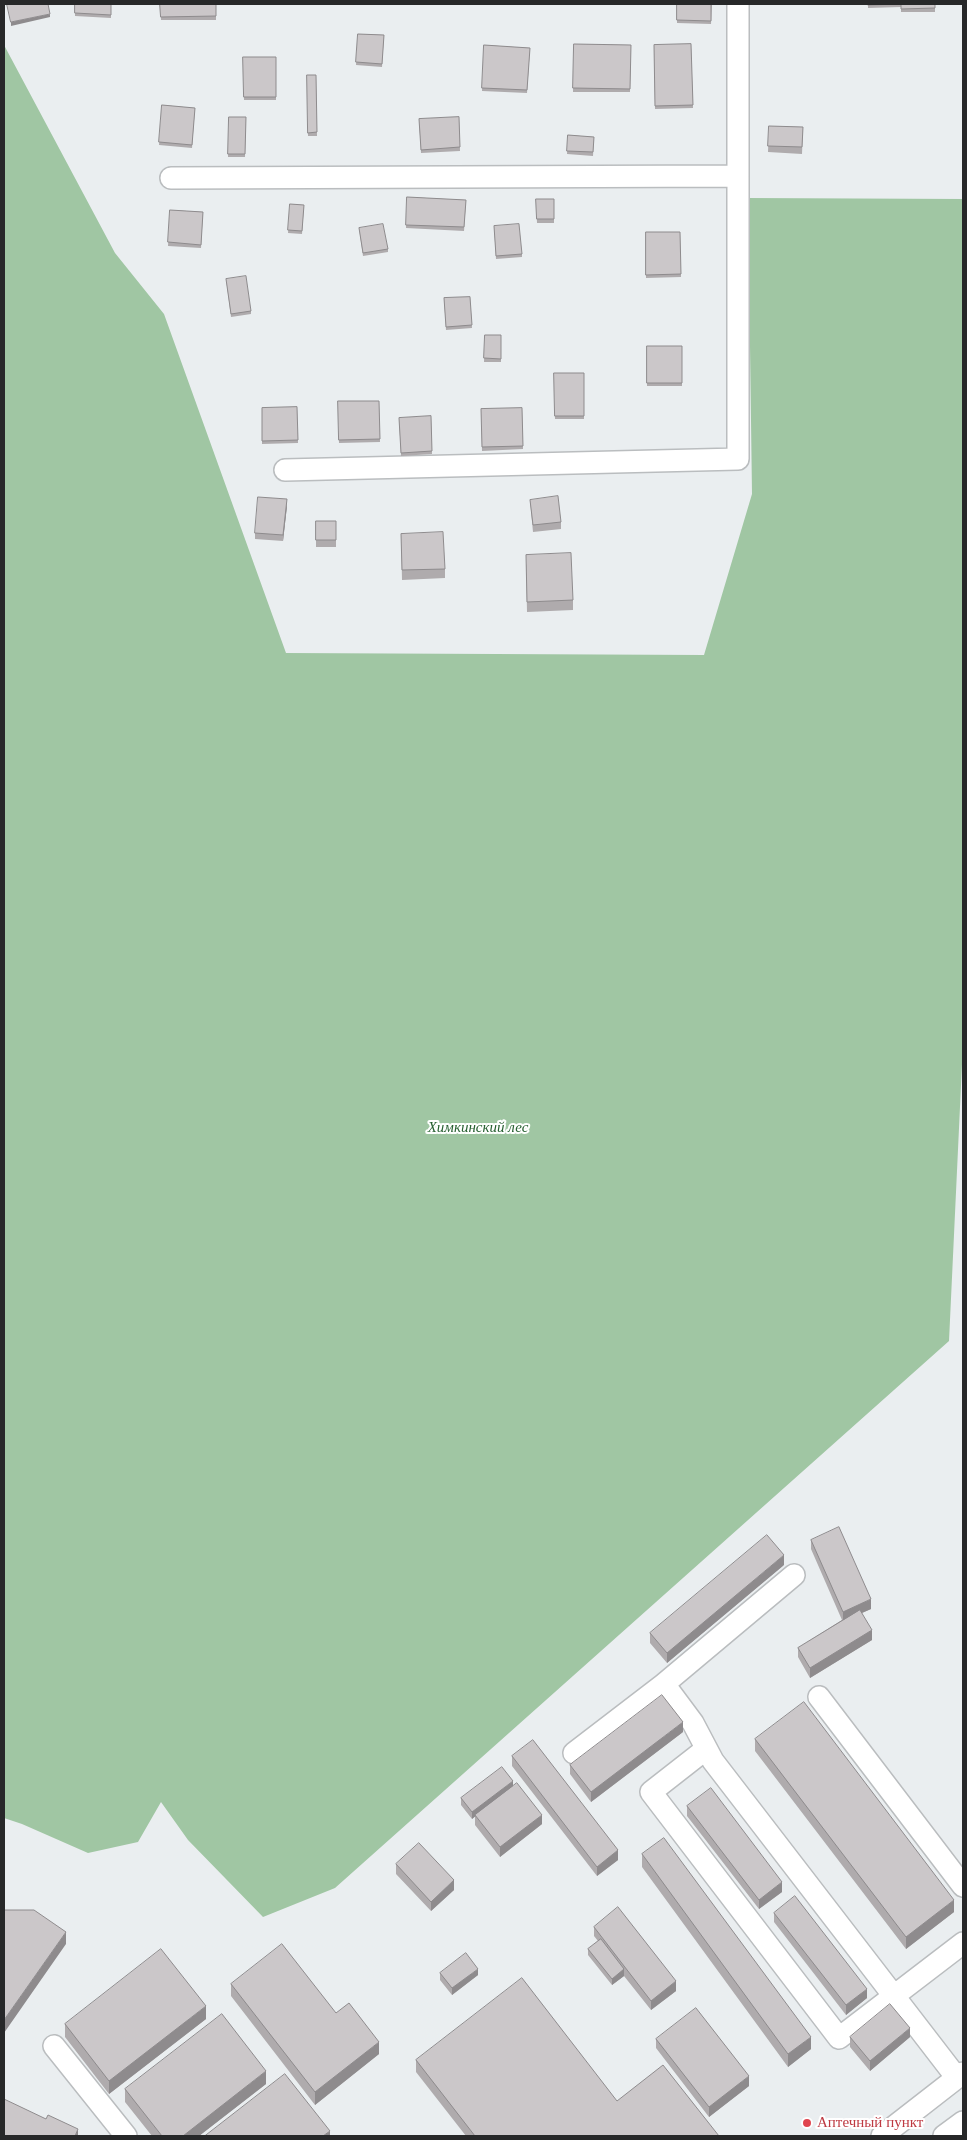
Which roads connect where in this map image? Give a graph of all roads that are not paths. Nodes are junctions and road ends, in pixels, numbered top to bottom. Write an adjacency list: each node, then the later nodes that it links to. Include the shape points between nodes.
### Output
1 (738, 4): 2 (street)
2 (738, 176): 3 (street); 4 (street, via 738,459)
3 (171, 178)
4 (286, 470)
5 (794, 1575): 6 (street)
6 (664, 1684): 8 (street, via 693,1723); 9 (street)
7 (819, 1697): 10 (street)
8 (706, 1749): 12 (street); 12 (street, via 650,1792 839,2038)
9 (574, 1753)
10 (963, 1886)
11 (963, 1943): 12 (street)
12 (894, 1996): 14 (street)
13 (54, 2046): 16 (street)
14 (960, 2076): 17 (street)
15 (963, 2122): 18 (street)
16 (126, 2136)
17 (882, 2136)
18 (944, 2136)

